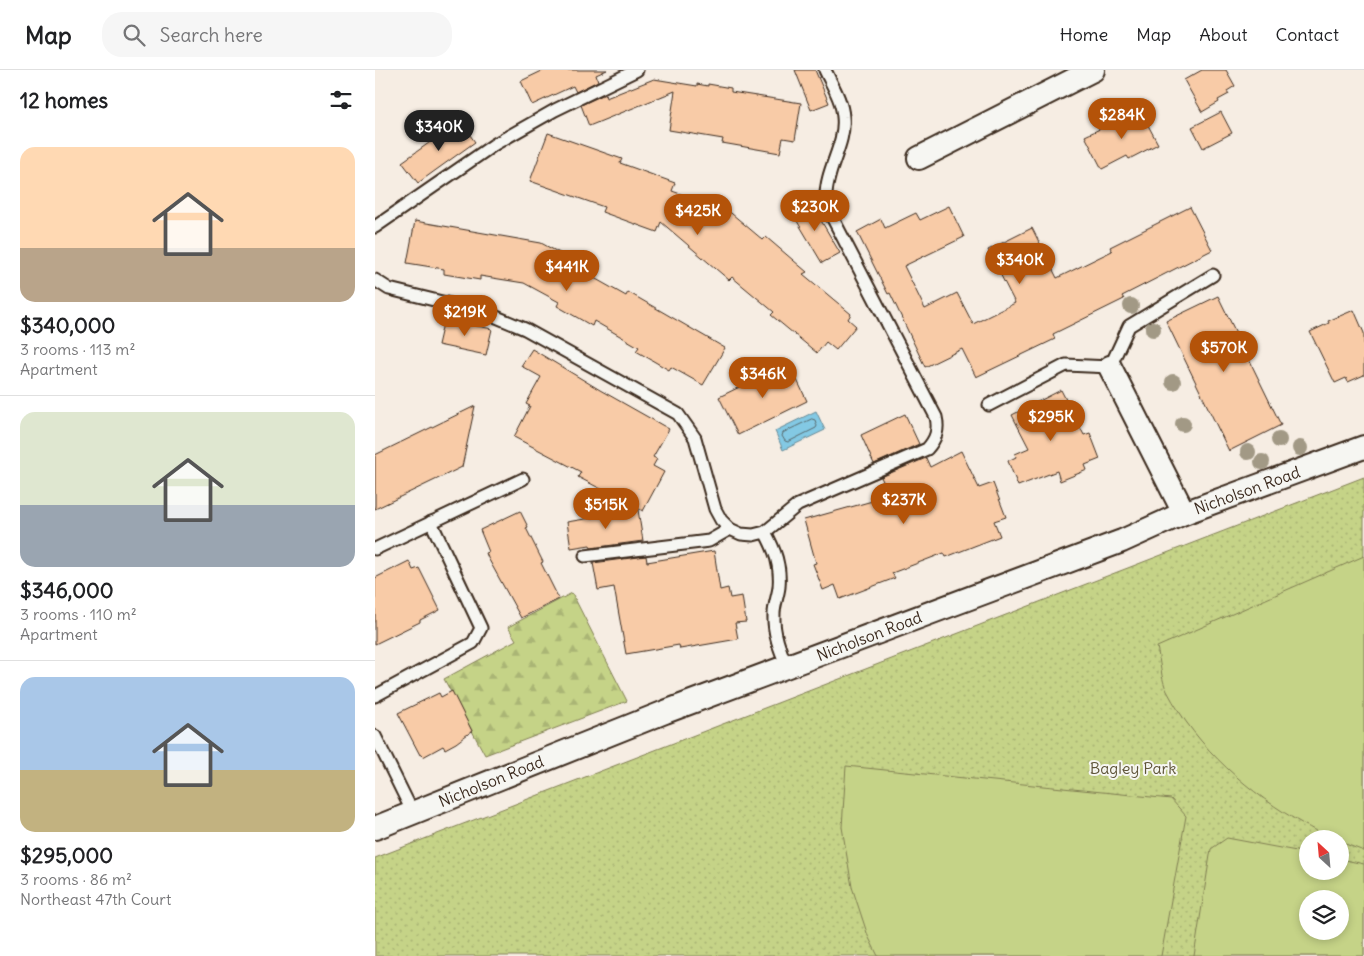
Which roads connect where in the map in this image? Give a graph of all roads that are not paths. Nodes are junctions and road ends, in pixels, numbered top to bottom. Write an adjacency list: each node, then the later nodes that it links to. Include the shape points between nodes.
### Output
1 (637, 70): 5 (lane, via 495,144)
2 (825, 70): 15 (lane, via 840,102 843,117 828,182 829,211 938,426 933,443 927,449 799,505)
3 (1093, 70): 4 (street)
4 (919, 158)
5 (375, 227)
6 (1213, 275): 8 (lane, via 1129,326)
7 (375, 280): 14 (lane, via 389,289 487,313 525,329 678,414 695,438 715,509)
8 (1110, 367): 9 (lane, via 1065,365); 12 (street)
9 (989, 405)
10 (1364, 447): 12 (street, Nicholson Road)
11 (523, 479): 13 (lane)
12 (1184, 513): 18 (street, Nicholson Road, via 1122,541)
13 (431, 522): 16 (lane); 19 (lane, via 481,628 473,643)
14 (730, 529): 15 (lane, via 741,534); 17 (lane, via 709,541)
15 (765, 532): 18 (lane, via 779,568 774,614 777,641)
16 (375, 549)
17 (585, 556)
18 (787, 666): 21 (street, Nicholson Road)
19 (375, 696)
20 (375, 736): 21 (lane)
21 (413, 813): 22 (street, Nicholson Road)
22 (375, 828)

